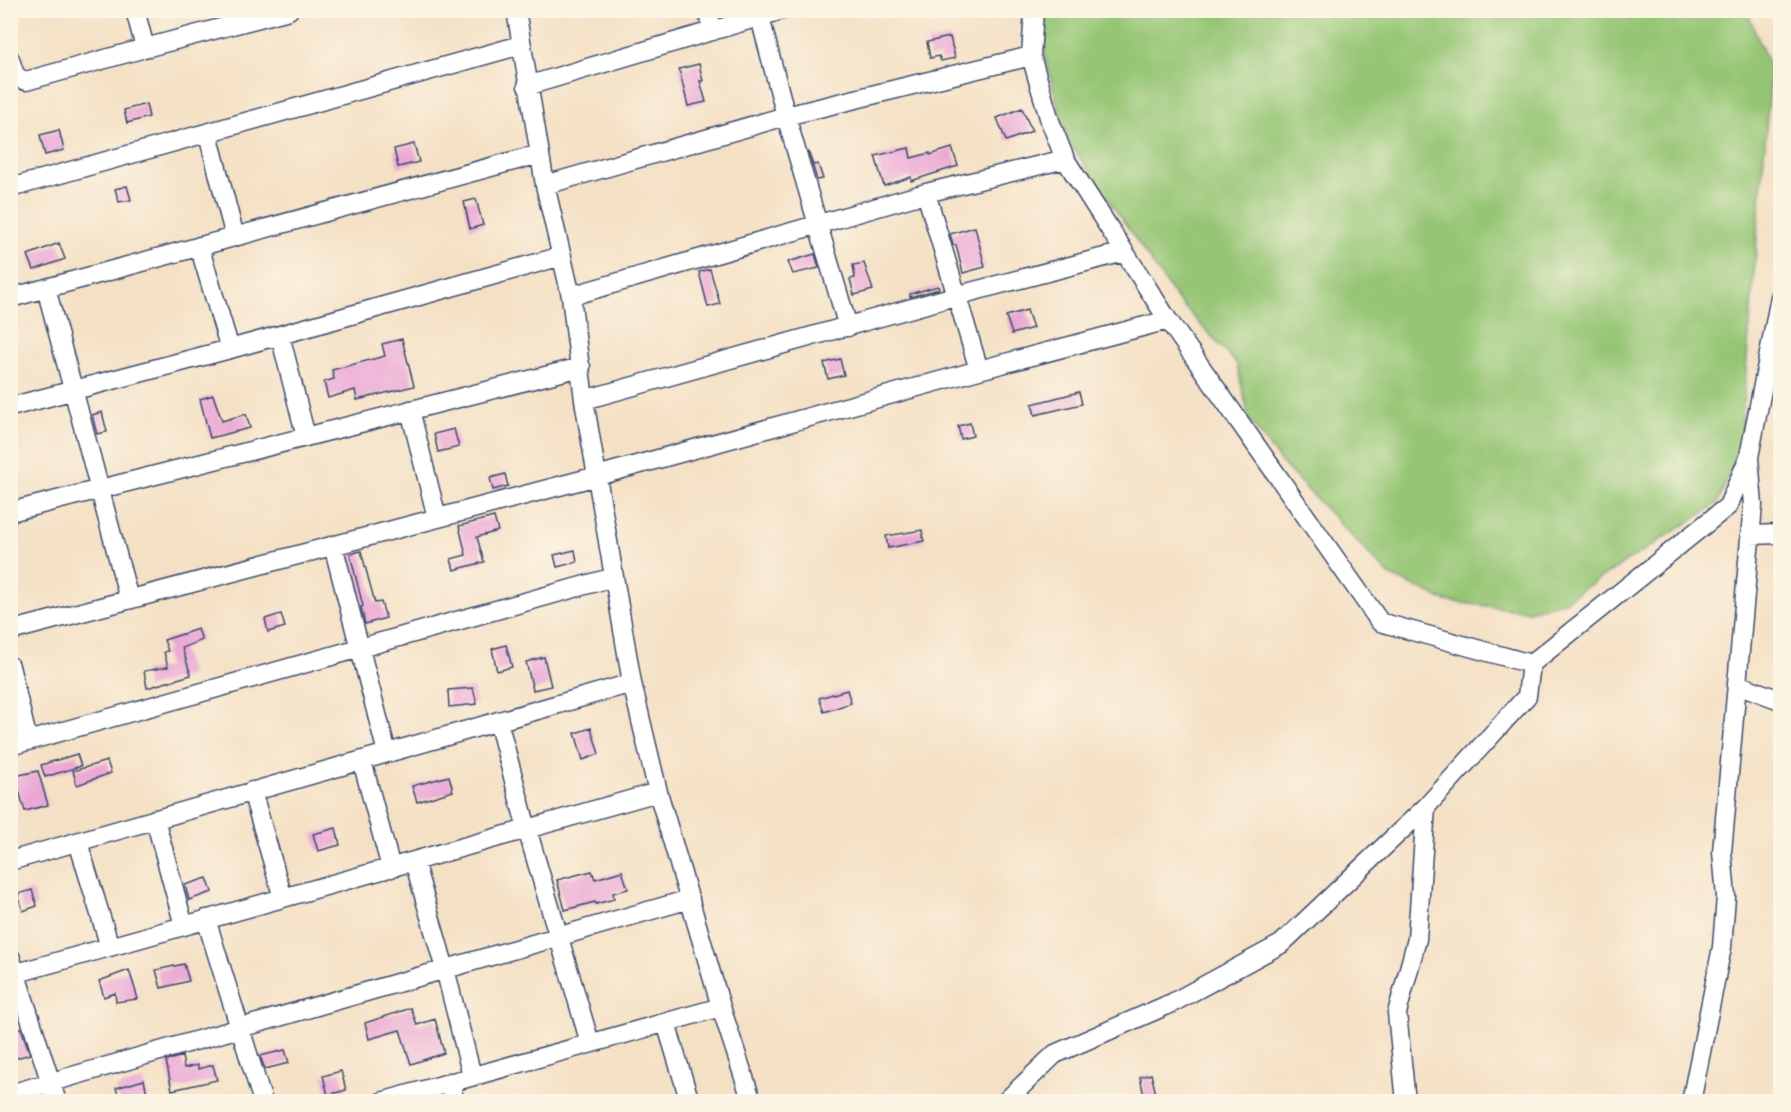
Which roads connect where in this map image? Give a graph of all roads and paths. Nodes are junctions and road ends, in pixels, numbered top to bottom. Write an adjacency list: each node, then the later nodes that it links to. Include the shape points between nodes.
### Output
1 (135, 10): 11 (street)
2 (289, 10): 8 (street)
3 (516, 10): 10 (street)
4 (707, 10): 9 (street)
5 (782, 10): 7 (street)
6 (1034, 10): 12 (street)
7 (758, 14): 9 (street); 15 (street)
8 (250, 15): 11 (street)
9 (713, 31): 14 (street)
10 (521, 45): 14 (street); 16 (street)
11 (145, 48): 13 (street, via 26,81 18,78)
12 (1031, 56): 15 (street); 18 (street)
13 (10, 59)
14 (527, 86): 17 (street)
15 (786, 116): 19 (street); 22 (street)
16 (208, 134): 20 (street); 23 (street)
17 (539, 153): 19 (street); 23 (street)
18 (1065, 159): 21 (street); 25 (street)
19 (544, 185): 26 (street)
20 (10, 188)
21 (926, 193): 22 (street); 29 (street)
22 (819, 224): 28 (street); 33 (street)
23 (235, 237): 24 (street)
24 (200, 246): 27 (street); 35 (street)
25 (1124, 252): 29 (street); 32 (street)
26 (562, 256): 28 (street); 34 (street)
27 (46, 288): 31 (street); 38 (street)
28 (571, 296): 36 (street)
29 (955, 296): 33 (street); 37 (street)
30 (1780, 297): 43 (street)
31 (10, 298)
32 (1168, 320): 37 (street); 55 (street, via 1380,622)
33 (848, 327): 39 (street)
34 (280, 335): 35 (street); 42 (street)
35 (230, 349): 38 (street)
36 (581, 367): 39 (street); 41 (street)
37 (979, 370): 44 (street)
38 (74, 390): 40 (street); 45 (street)
39 (584, 400): 44 (street)
40 (10, 407)
41 (410, 410): 42 (street); 47 (street)
42 (306, 437): 45 (street)
43 (1749, 457): 49 (street, via 1753,505); 55 (street, via 1728,506)
44 (597, 476): 47 (street); 51 (street)
45 (101, 489): 46 (street); 52 (street)
46 (10, 512)
47 (437, 518): 50 (street)
48 (1780, 534): 49 (street)
49 (1750, 535): 58 (street)
50 (333, 545): 52 (street); 54 (street)
51 (614, 577): 54 (street); 57 (street)
52 (129, 599): 53 (street)
53 (10, 631)
54 (360, 648): 61 (street); 63 (street)
55 (1531, 664): 67 (street, via 1527,696)
56 (10, 666): 61 (street)
57 (632, 683): 60 (street); 66 (street)
58 (1737, 684): 59 (street); 99 (street, via 1722,852 1726,897 1722,947)
59 (1780, 700)
60 (498, 721): 63 (street); 69 (street)
61 (28, 741): 62 (street)
62 (10, 746)
63 (387, 753): 64 (street)
64 (362, 761): 65 (street); 73 (street)
65 (252, 791): 68 (street); 74 (street)
66 (658, 792): 69 (street); 75 (street)
67 (1426, 807): 97 (street, via 1281,944 1172,1003 1055,1054); 98 (street, via 1417,939 1397,1013)
68 (155, 819): 70 (street); 77 (street)
69 (527, 829): 72 (street); 78 (street)
70 (78, 842): 71 (street); 79 (street)
71 (10, 861)
72 (414, 861): 73 (street); 81 (street)
73 (391, 868): 74 (street)
74 (283, 898): 76 (street)
75 (690, 899): 78 (street); 83 (street)
76 (207, 919): 77 (street); 85 (street)
77 (184, 926): 79 (street)
78 (559, 937): 81 (street); 86 (street)
79 (110, 947): 82 (street)
80 (10, 956): 82 (street)
81 (444, 969): 85 (street); 87 (street)
82 (13, 974): 88 (street)
83 (721, 1006): 84 (street); 96 (street)
84 (666, 1023): 86 (street); 95 (street)
85 (240, 1028): 88 (street); 92 (street)
86 (590, 1043): 87 (street)
87 (472, 1076): 89 (street)
88 (51, 1082): 90 (street); 91 (street)
89 (450, 1082): 93 (street); 94 (street)
90 (10, 1094)
91 (57, 1101)
92 (263, 1101)
93 (381, 1101)
94 (455, 1101)
95 (690, 1101)
96 (752, 1101)
97 (1005, 1101)
98 (1406, 1101)
99 (1691, 1101)

